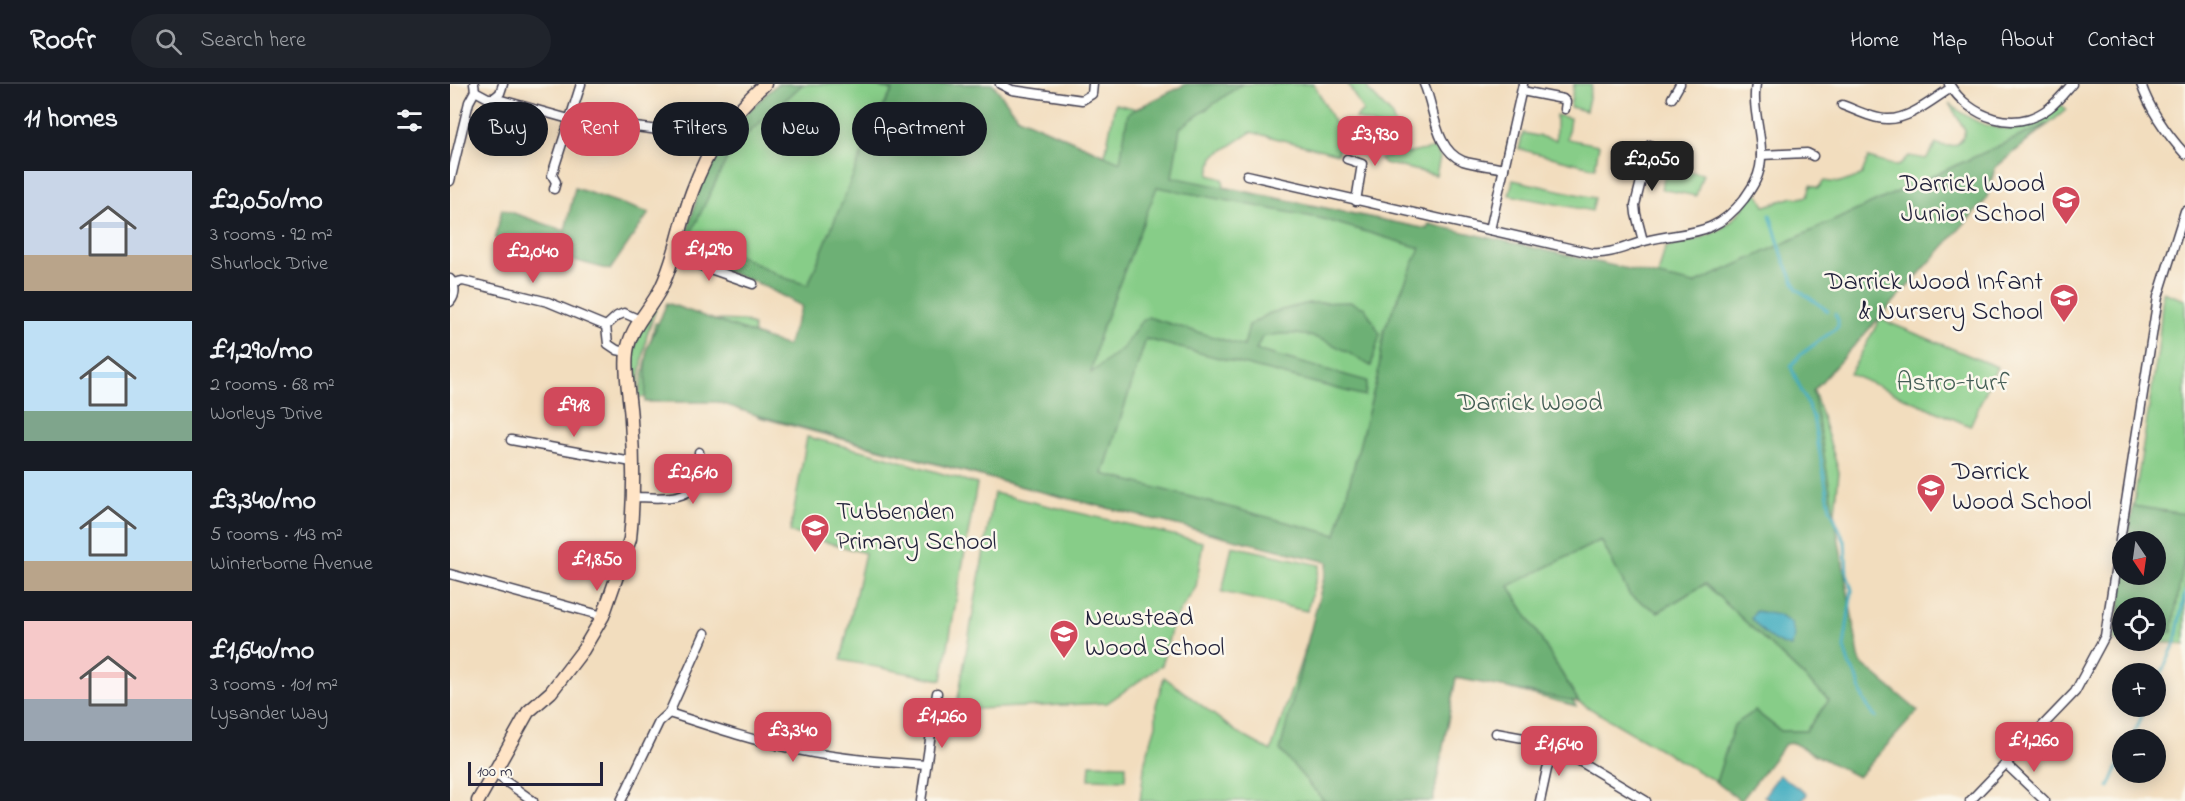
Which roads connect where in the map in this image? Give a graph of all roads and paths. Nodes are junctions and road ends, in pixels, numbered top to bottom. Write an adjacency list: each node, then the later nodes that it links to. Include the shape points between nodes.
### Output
1 (503, 84): 14 (street)
2 (581, 84): 16 (street)
3 (765, 84): 17 (street)
4 (1000, 84): 5 (street, via 1012,90 1082,100 1092,94)
5 (1093, 84)
6 (1424, 84): 28 (street, via 1439,134 1449,150 1463,161)
7 (1680, 84): 15 (street)
8 (1756, 84): 24 (street)
9 (2070, 84): 11 (street, via 2048,109 2013,121 1980,114 1965,105)
10 (2140, 84): 23 (street, via 2148,103)
11 (1950, 86): 18 (street, via 1908,114 1895,118 1884,119)
12 (1522, 87): 19 (street, via 1563,99); 28 (street)
13 (474, 88): 14 (street); 30 (street)
14 (494, 98): 20 (street)
15 (1672, 98)
16 (575, 102)
17 (747, 102)
18 (1842, 105)
19 (1565, 109)
20 (560, 116)
21 (1650, 145): 35 (street, via 1635,206)
22 (560, 149): 31 (street, via 552,175)
23 (2185, 154)
24 (1761, 155): 26 (street); 35 (street, via 1757,179 1726,218 1690,234)
25 (708, 156): 36 (street, via 691,193)
26 (1813, 156)
27 (1347, 159): 32 (street, via 1362,164)
28 (1504, 169): 34 (street)
29 (1248, 176): 32 (street)
30 (450, 181)
31 (554, 189)
32 (1356, 201): 34 (street)
33 (2185, 211): 54 (street, via 2158,297 2105,636 2075,693)
34 (1490, 230): 35 (street, via 1598,254)
35 (1643, 241)
36 (673, 256): 38 (street); 40 (street, via 660,288)
37 (452, 281): 39 (street, via 455,294); 41 (street, via 548,302)
38 (753, 284)
39 (450, 302)
40 (640, 320): 41 (street, via 624,314); 42 (street, via 630,335)
41 (606, 326): 42 (street, via 608,344)
42 (627, 352): 45 (street)
43 (511, 440): 45 (street)
44 (699, 452): 46 (street, via 701,474 686,494)
45 (632, 462): 46 (street)
46 (633, 497): 48 (street, via 630,539)
47 (450, 574): 48 (street)
48 (603, 616): 56 (street, via 551,692 528,712)
49 (705, 633): 51 (street)
50 (937, 693): 55 (street)
51 (669, 713): 55 (street, via 727,733 798,750 864,761); 59 (street, via 659,722)
52 (1496, 733): 53 (street)
53 (1556, 747): 61 (street); 62 (street)
54 (2006, 764): 63 (street); 64 (street)
55 (926, 765): 60 (street)
56 (494, 773): 57 (street); 58 (street)
57 (478, 801)
58 (533, 801)
59 (621, 801)
60 (921, 801)
61 (1540, 801)
62 (1646, 801)
63 (1970, 801)
64 (2045, 801)

